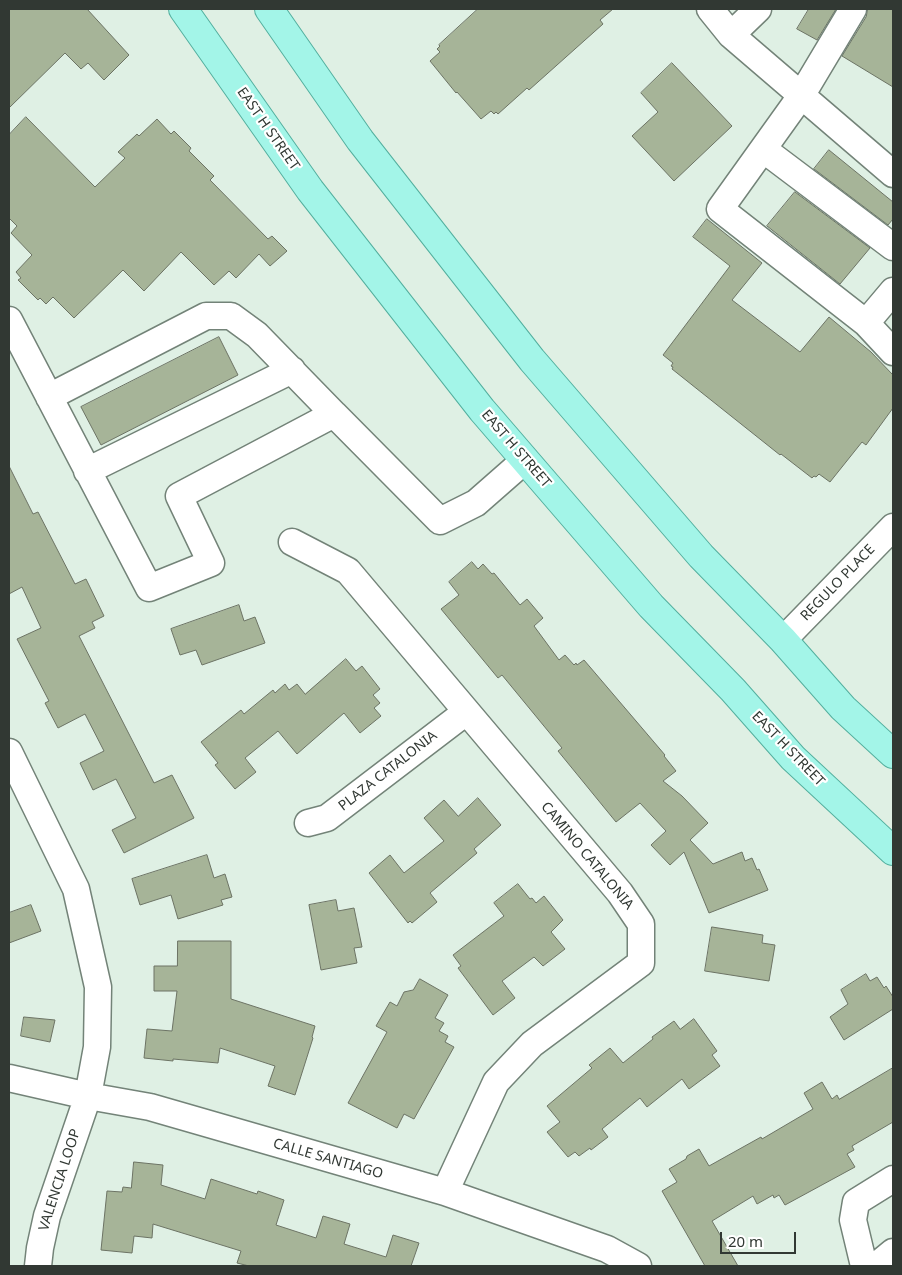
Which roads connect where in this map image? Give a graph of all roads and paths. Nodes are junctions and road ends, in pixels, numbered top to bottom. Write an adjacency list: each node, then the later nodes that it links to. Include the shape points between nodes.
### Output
1 (184, 9): 18 (main road, EAST H STREET, via 310,190)
2 (268, 9): 22 (main road, via 360,140 532,360 700,556)
3 (710, 9): 6 (street)
4 (758, 9): 6 (street)
5 (853, 9): 7 (street)
6 (731, 35): 7 (street)
7 (801, 96): 8 (street); 9 (street)
8 (763, 149): 10 (street); 13 (street, via 720,209)
9 (893, 174)
10 (893, 247)
11 (893, 291): 13 (street)
12 (9, 320): 16 (street)
13 (866, 323): 14 (street)
14 (893, 352)
15 (292, 370): 16 (street, via 257,335 231,316 206,316); 17 (street); 19 (street)
16 (49, 397): 19 (street)
17 (334, 414): 18 (street, via 440,521 476,503); 19 (street, via 179,496 211,563 149,588)
18 (525, 460): 27 (main road, EAST H STREET, via 651,606 733,690 793,758)
19 (88, 471)
20 (893, 527): 22 (street, REGULO PLACE)
21 (292, 542): 23 (street, CAMINO CATALONIA, via 348,571)
22 (783, 640): 25 (main road, via 843,708)
23 (466, 712): 26 (street, PLAZA CATALONIA, via 327,818); 31 (street, CAMINO CATALONIA, via 620,894 641,924 641,963 532,1044 496,1082)
24 (9, 752): 29 (street, VALENCIA LOOP, via 80,904 98,987 97,1046)
25 (893, 754)
26 (308, 823)
27 (893, 850)
28 (9, 1078): 29 (street, CALLE SANTIAGO)
29 (88, 1096): 31 (street, CALLE SANTIAGO, via 150,1107); 33 (street, VALENCIA LOOP, via 47,1216)
30 (893, 1179): 35 (street, via 856,1202 853,1220)
31 (445, 1192): 34 (street, CALLE SANTIAGO, via 607,1249)
32 (893, 1252): 36 (street)
33 (38, 1266)
34 (638, 1266)
35 (864, 1266)
36 (876, 1266)

